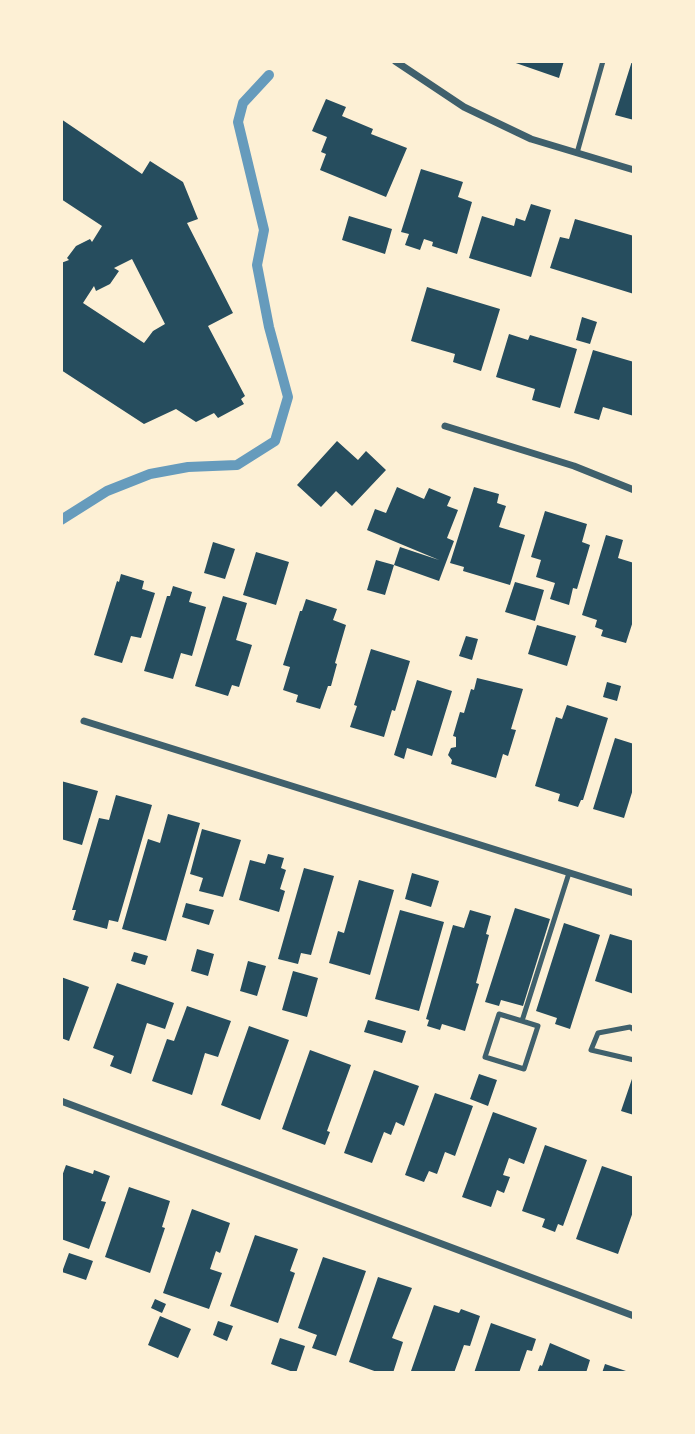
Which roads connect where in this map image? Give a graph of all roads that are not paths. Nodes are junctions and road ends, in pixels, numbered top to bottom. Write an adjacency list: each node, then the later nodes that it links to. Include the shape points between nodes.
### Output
1 (395, 61): 3 (street, via 464,107 531,139)
2 (603, 61): 3 (lane)
3 (577, 153): 4 (street)
4 (634, 170)
5 (445, 426): 6 (street)
6 (634, 489)
7 (84, 721): 8 (street)
8 (569, 873): 9 (street); 10 (lane)
9 (634, 893)
10 (522, 1021): 10 (lane, via 499,1014 485,1057 524,1069 538,1026)
11 (634, 1030): 12 (lane, via 598,1033 591,1050)
12 (634, 1060)
13 (61, 1101): 14 (street)
14 (634, 1316)

